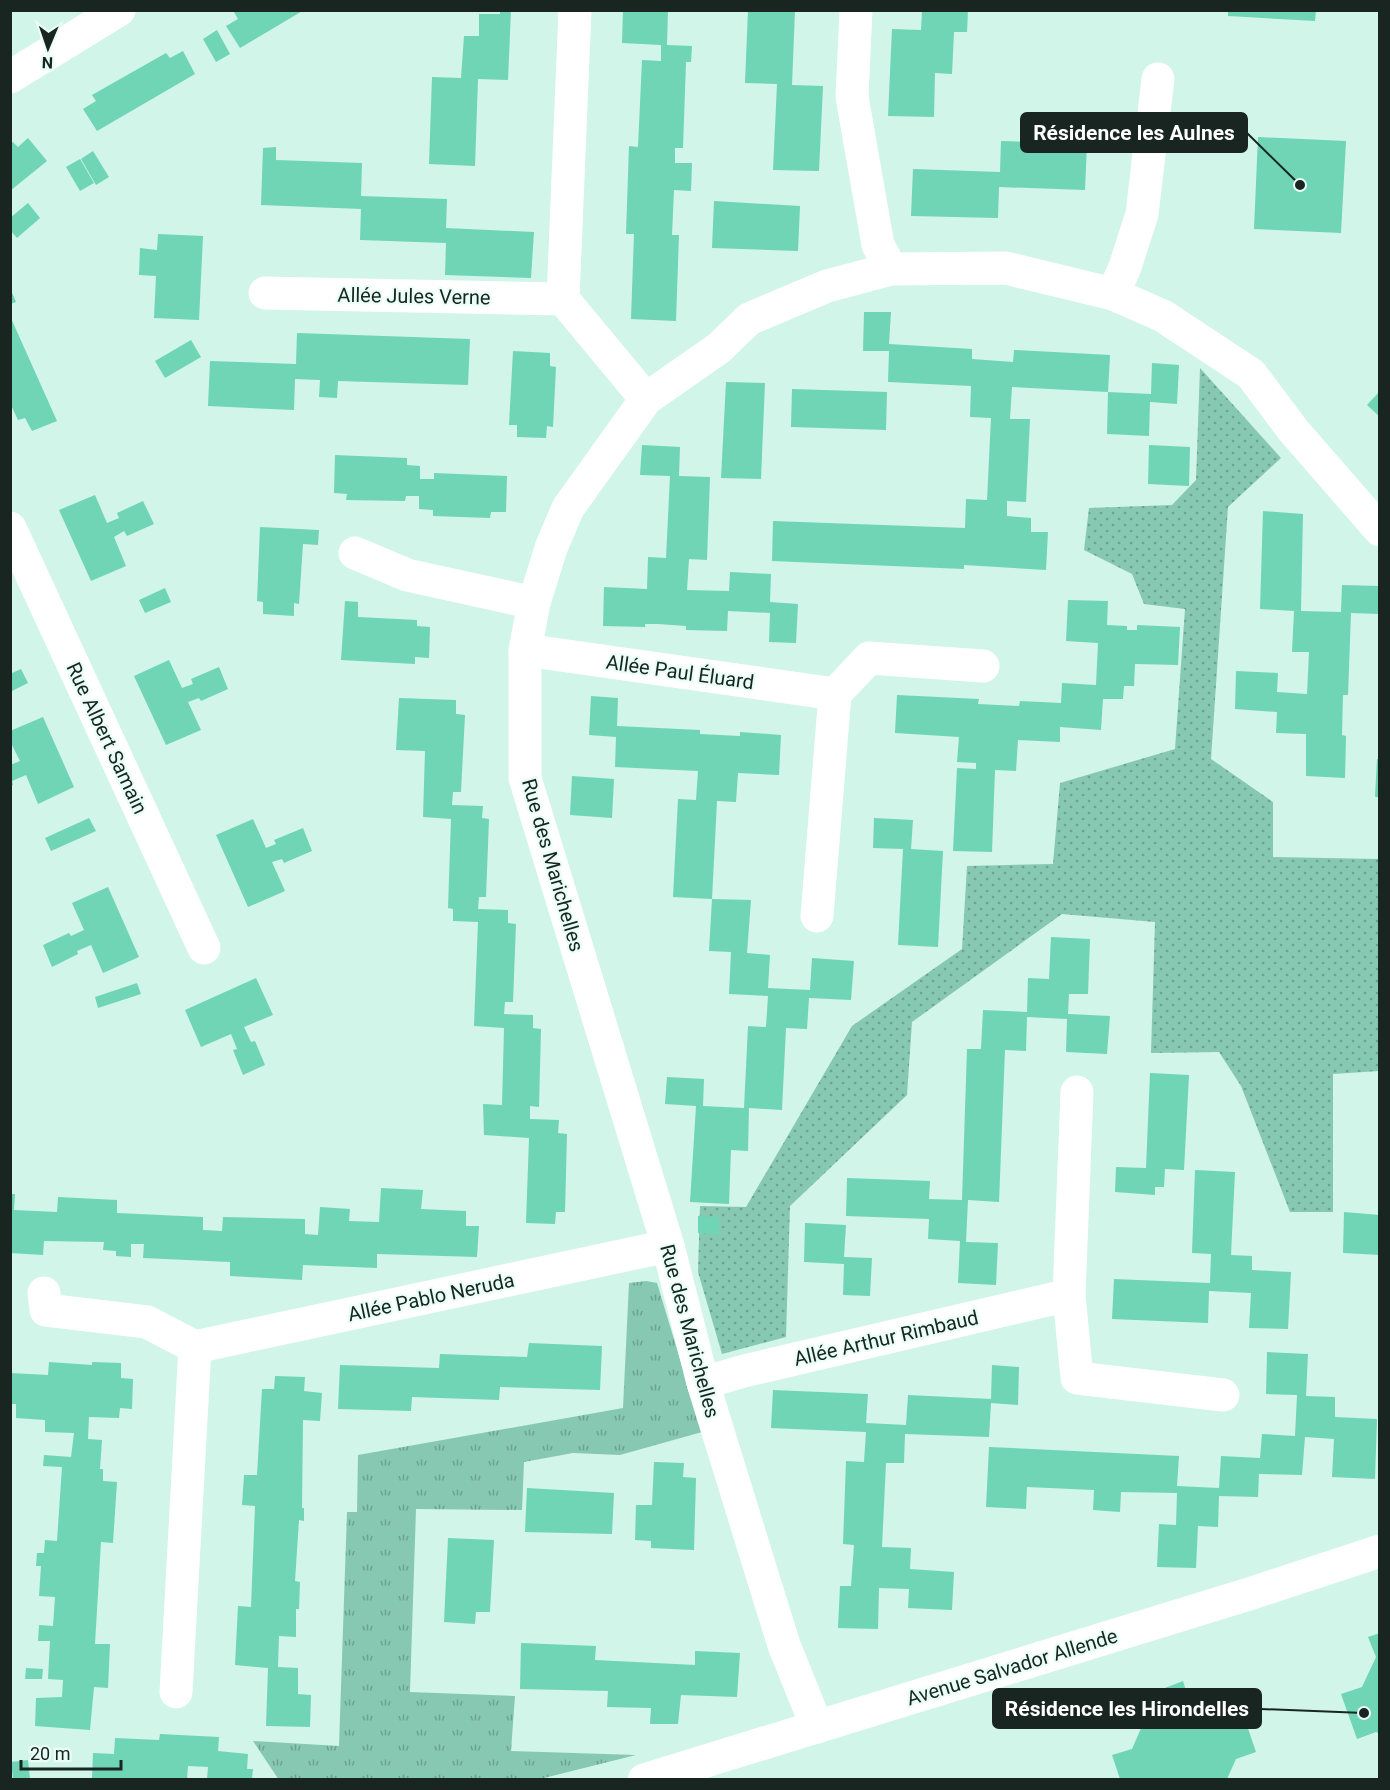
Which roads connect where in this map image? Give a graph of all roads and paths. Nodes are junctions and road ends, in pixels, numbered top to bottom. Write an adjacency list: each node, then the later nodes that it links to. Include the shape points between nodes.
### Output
1 (118, 10): 4 (street)
2 (575, 10): 9 (street)
3 (856, 10): 6 (street, via 852,97 878,245)
4 (10, 77)
5 (1158, 79): 8 (street, via 1142,213)
6 (891, 269): 8 (street, Rue des Marichelles, via 1006,268); 10 (street, Rue des Marichelles, via 827,286 749,319 720,348)
7 (265, 292): 9 (street, Allée Jules Verne)
8 (1113, 294): 12 (street, Rue des Marichelles, via 1163,316 1251,374 1293,430)
9 (563, 299): 10 (street)
10 (646, 399): 14 (street, Rue des Marichelles, via 568,508)
11 (10, 528): 19 (street, Rue Albert Samain)
12 (1380, 530)
13 (355, 553): 14 (street, via 407,575)
14 (534, 603): 15 (street, Rue des Marichelles)
15 (525, 650): 17 (street, Allée Paul Éluard); 21 (street, Rue des Marichelles, via 525,778)
16 (983, 666): 17 (street, via 869,658)
17 (835, 694): 18 (street)
18 (817, 916)
19 (204, 948)
20 (1077, 1092): 23 (street)
21 (668, 1246): 24 (street, Allée Pablo Neruda); 25 (street, Rue des Marichelles)
22 (44, 1293): 24 (street, via 46,1310 147,1322)
23 (1069, 1295): 25 (street, Allée Arthur Rimbaud); 26 (street, via 1077,1378)
24 (195, 1347): 28 (street)
25 (703, 1383): 29 (street, Rue des Marichelles, via 784,1645)
26 (1223, 1395)
27 (1380, 1551): 29 (street, Avenue Salvador Allende)
28 (176, 1692)
29 (817, 1728): 30 (street, Avenue Salvador Allende)
30 (644, 1779)

